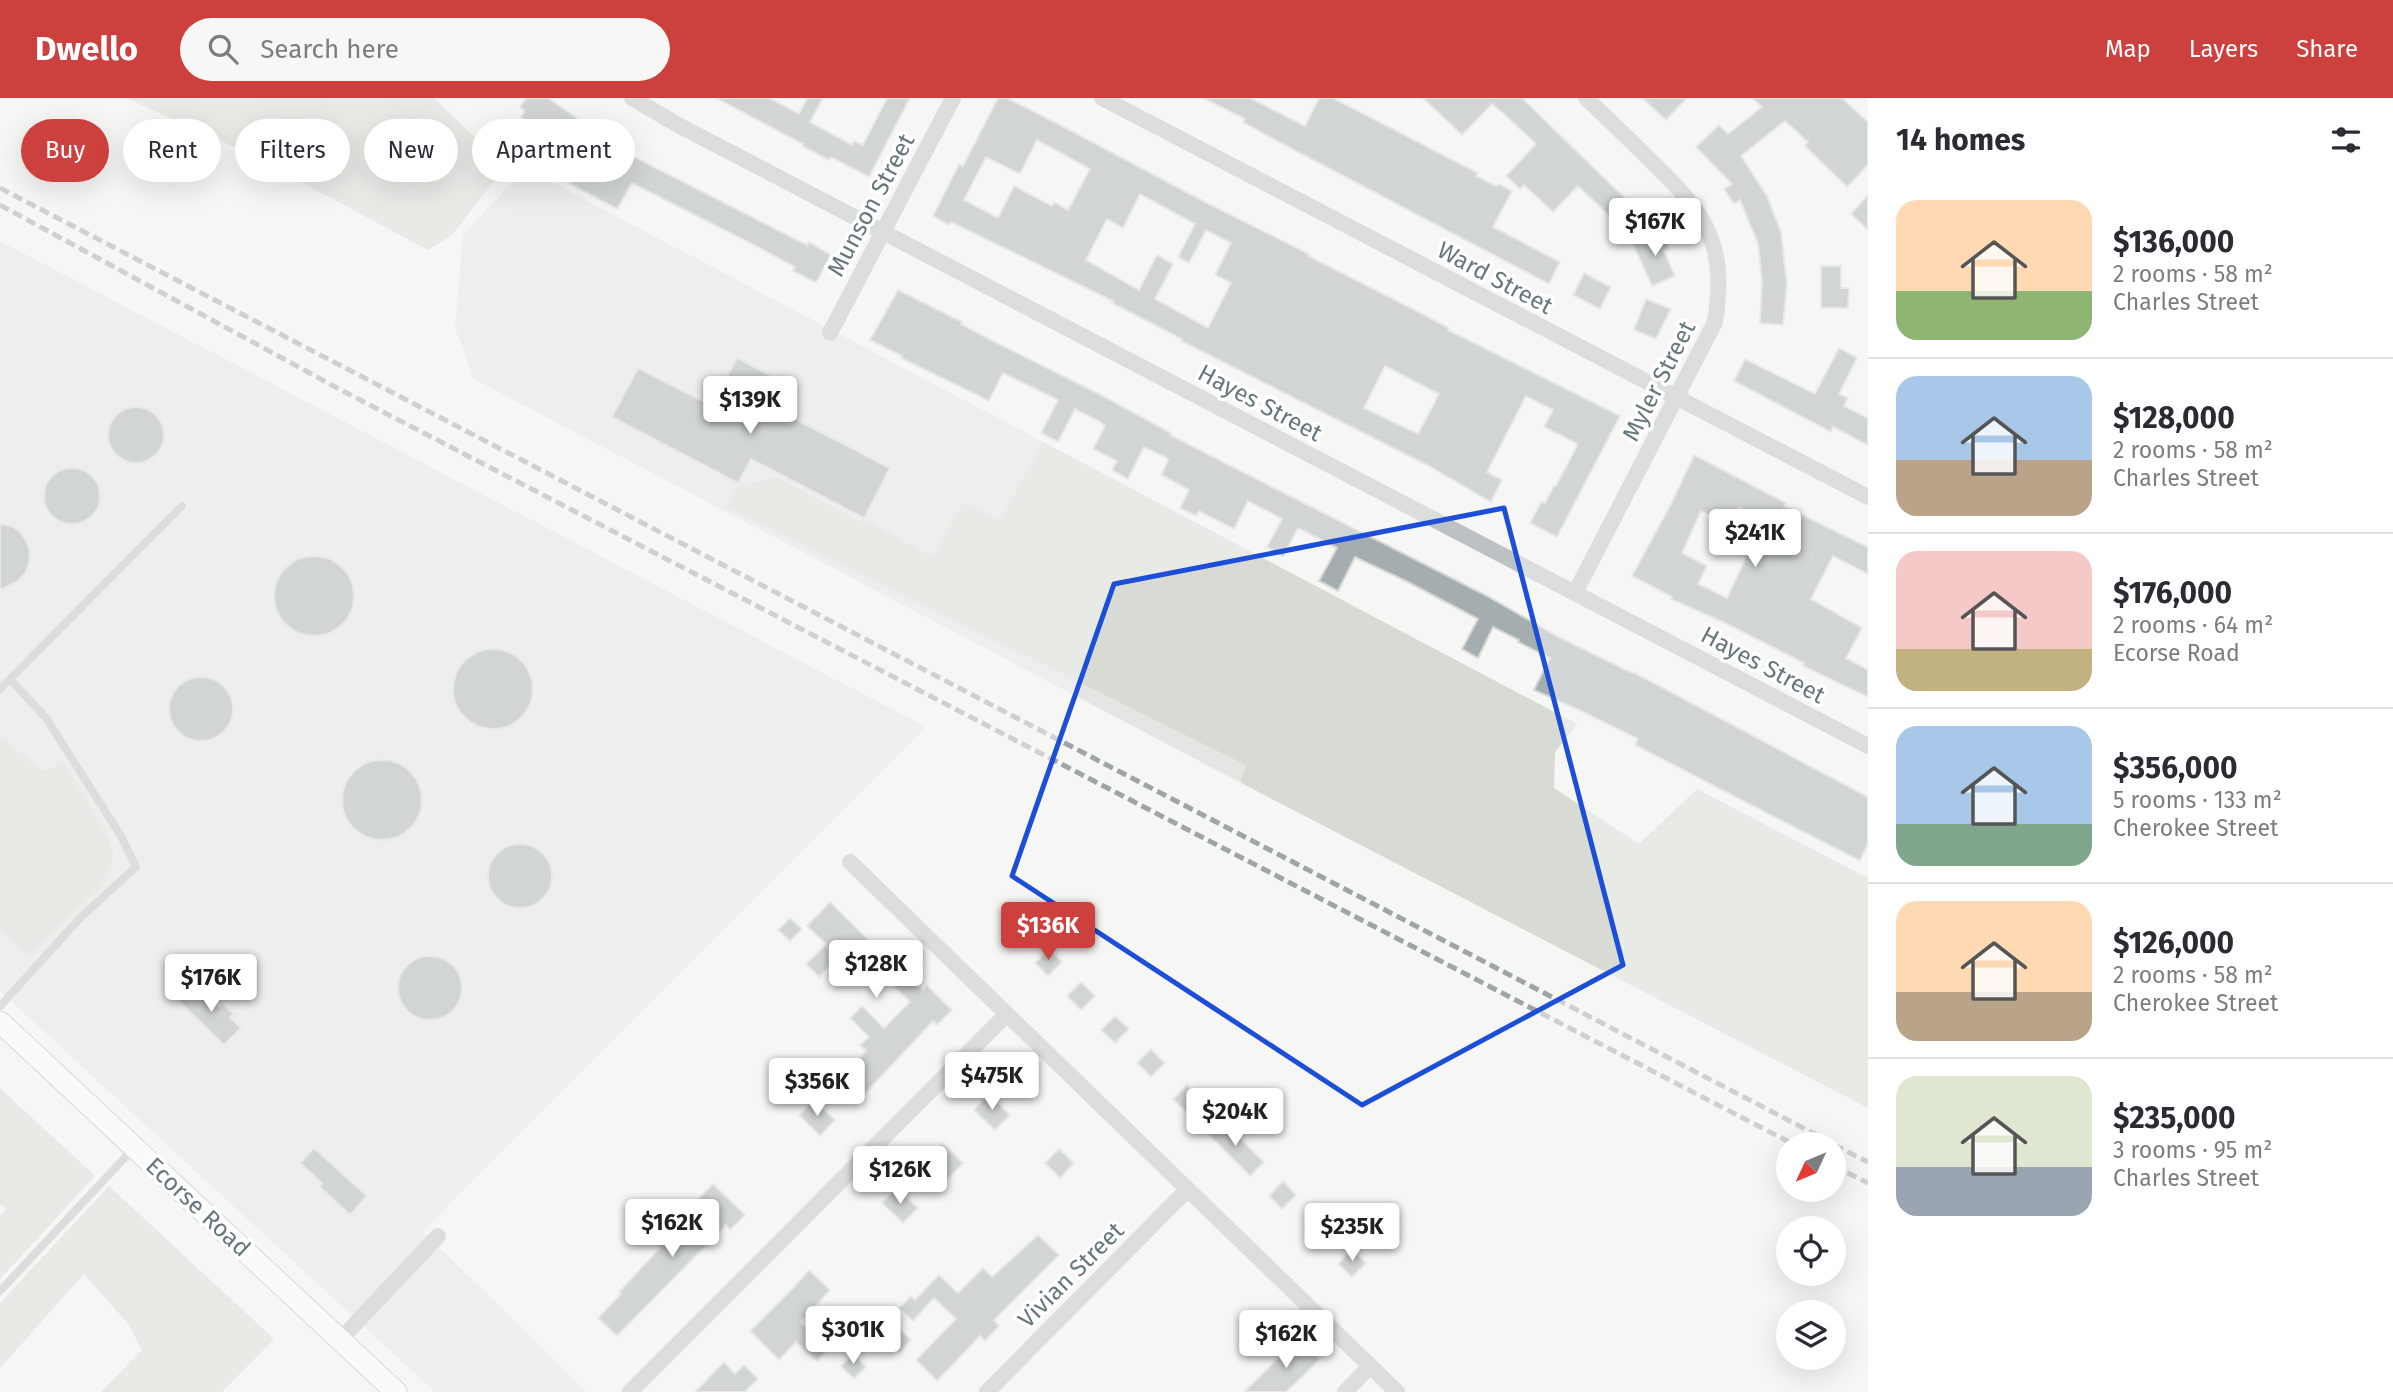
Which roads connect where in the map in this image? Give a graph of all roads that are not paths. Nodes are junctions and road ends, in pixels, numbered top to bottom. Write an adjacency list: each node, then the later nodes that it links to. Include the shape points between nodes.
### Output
1 (632, 98): 5 (street, Hayes Street)
2 (953, 98): 5 (street, Munson Street)
3 (1102, 98): 7 (street, Ward Street)
4 (1586, 98): 7 (street, Myler Street, via 1686,194 1713,243 1719,275 1715,323)
5 (882, 232): 6 (street, Munson Street); 10 (street, Hayes Street)
6 (830, 333)
7 (1677, 398): 8 (street, Ward Street); 10 (street, Myler Street)
8 (1868, 497)
9 (182, 506): 11 (lane)
10 (1575, 593): 13 (street, Hayes Street)
11 (10, 679): 12 (lane); 15 (lane, via 46,718 136,867 81,916)
12 (0, 688)
13 (1868, 746)
14 (850, 862): 16 (street)
15 (0, 1006)
16 (1006, 1015): 19 (street); 25 (street)
17 (0, 1022): 18 (main road, Ecorse Road)
18 (134, 1147): 21 (lane); 22 (main road, Ecorse Road)
19 (1187, 1190): 23 (street); 26 (street, Vivian Street)
20 (438, 1236): 22 (street)
21 (0, 1291)
22 (340, 1340): 24 (main road, Ecorse Road)
23 (1370, 1366): 27 (street); 28 (street)
24 (386, 1389)
25 (630, 1392)
26 (987, 1392)
27 (1345, 1392)
28 (1397, 1392)

